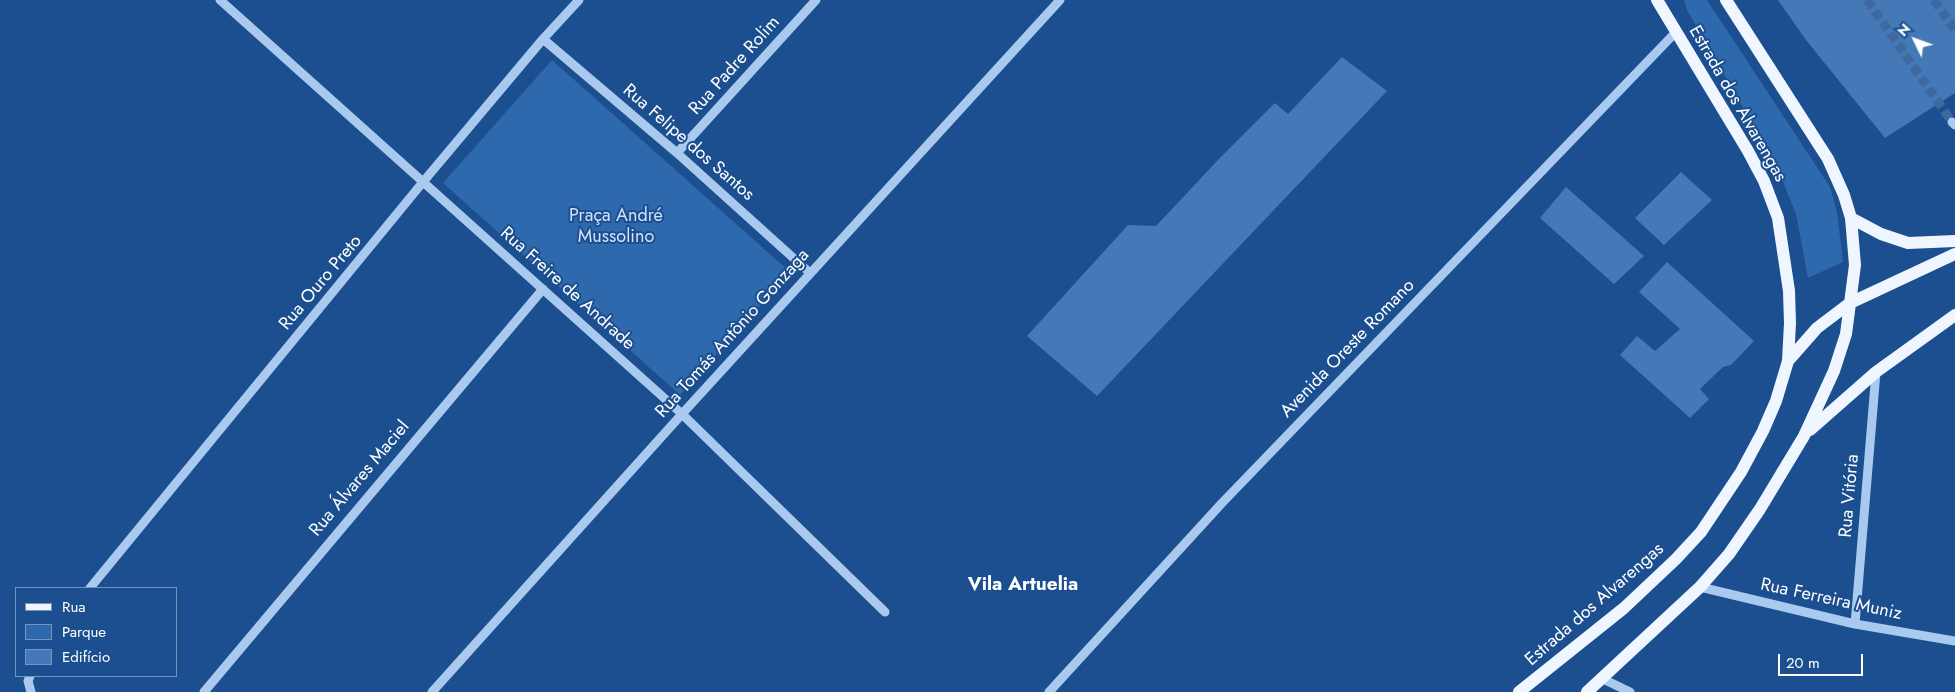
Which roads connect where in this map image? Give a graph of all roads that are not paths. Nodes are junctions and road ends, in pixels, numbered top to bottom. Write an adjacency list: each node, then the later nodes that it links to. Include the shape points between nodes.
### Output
1 (220, 0): 10 (street, Rua Freire de Andrade)
2 (579, 0): 8 (street, Rua Ouro Preto)
3 (816, 0): 9 (street, Rua Padre Rolim)
4 (1060, 0): 14 (street, Rua Tomás Antônio Gonzaga)
5 (1657, 0): 7 (main road, Estrada dos Alvarengas)
6 (1726, 0): 11 (main road, via 1828,159)
7 (1676, 33): 18 (main road, Estrada dos Alvarengas, via 1748,151 1778,218 1788,291); 32 (street, Avenida Oreste Romano, via 1222,503)
8 (543, 39): 9 (street, Rua Felipe dos Santos); 10 (street, Rua Ouro Preto)
9 (677, 153): 14 (street, Rua Felipe dos Santos)
10 (423, 182): 15 (street, Rua Freire de Andrade); 22 (street, Rua Ouro Preto)
11 (1851, 218): 12 (main road, via 1881,234 1908,242); 16 (main road, via 1854,265)
12 (1955, 241)
13 (1955, 254): 16 (main road)
14 (810, 273): 20 (street, Rua Tomás Antônio Gonzaga)
15 (543, 289): 20 (street, Rua Freire de Andrade); 30 (street, Rua Álvares Maciel)
16 (1850, 303): 18 (main road, via 1817,328); 21 (main road, via 1841,352)
17 (1955, 315): 19 (main road)
18 (1788, 361): 33 (main road, Estrada dos Alvarengas, via 1763,431 1741,472 1701,532 1624,608)
19 (1876, 372): 21 (main road); 25 (street, Rua Vitória)
20 (682, 414): 24 (street, Rua Freire de Andrade); 31 (street, Rua Tomás Antônio Gonzaga)
21 (1804, 436): 23 (main road, via 1760,510 1729,554)
22 (91, 587)
23 (1700, 587): 25 (street, Rua Ferreira Muniz); 28 (main road)
24 (885, 612)
25 (1855, 624): 26 (street, Rua Ferreira Muniz)
26 (1955, 640)
27 (30, 677): 29 (street)
28 (1601, 678): 34 (main road); 35 (street)
29 (30, 692)
30 (204, 692)
31 (432, 692)
32 (1049, 692)
33 (1519, 692)
34 (1587, 692)
35 (1630, 692)

